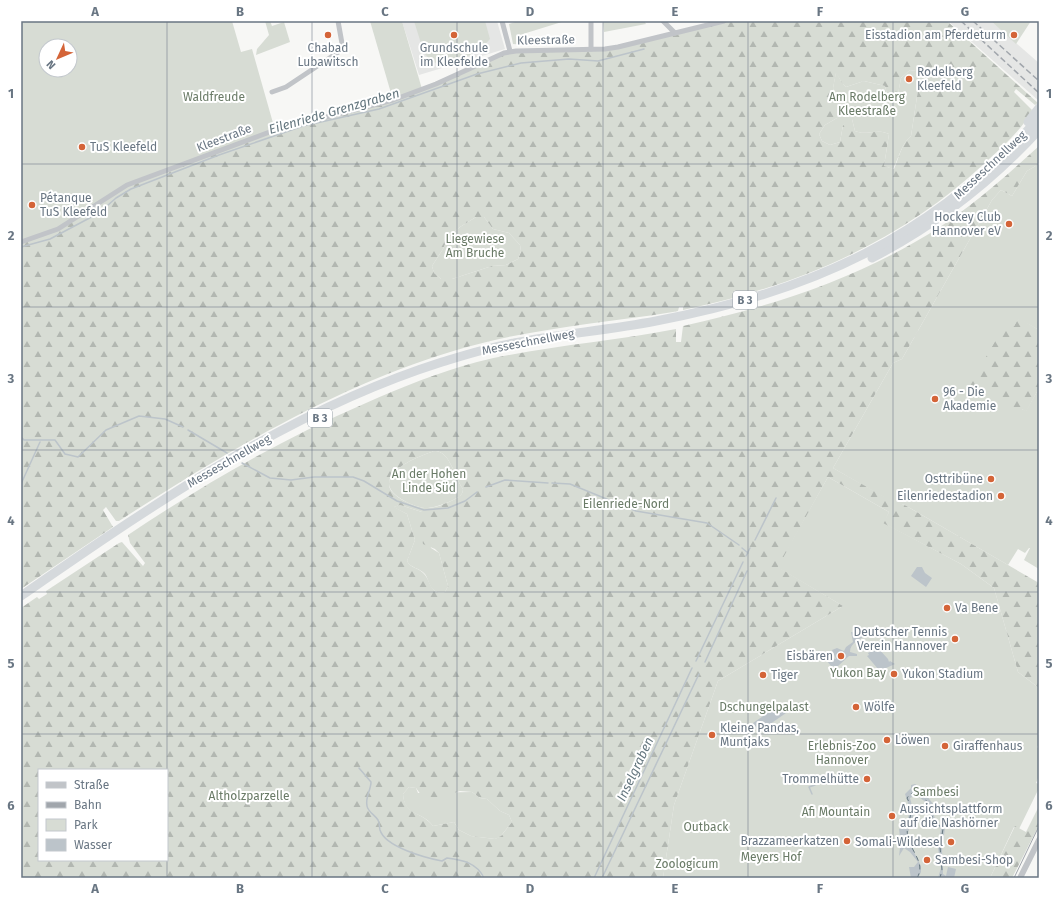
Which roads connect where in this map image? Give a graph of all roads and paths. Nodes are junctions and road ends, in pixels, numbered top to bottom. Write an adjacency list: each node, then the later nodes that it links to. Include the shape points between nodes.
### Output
1 (338, 21): 9 (street, via 343,50 286,87)
2 (502, 21): 8 (street)
3 (591, 21): 7 (street)
4 (663, 21): 6 (street)
5 (724, 21): 6 (street, Kleestraße)
6 (675, 34): 7 (street, Kleestraße, via 618,47)
7 (591, 49): 8 (street, Kleestraße)
8 (510, 51): 16 (street, Kleestraße, via 442,82 393,100 275,130 128,185 58,229)
9 (272, 92)
10 (1039, 108): 15 (highway)
11 (1039, 118): 15 (highway, Messeschnellweg / B 3)
12 (1039, 130): 14 (highway, Messeschnellweg / B 3)
13 (1039, 138): 14 (highway)
14 (1017, 154): 18 (highway, Messeschnellweg / B 3, via 980,188 917,234 868,260 807,286 734,309 658,326 522,347 484,356 443,367 372,394 295,430 214,475 157,510)
15 (992, 167): 17 (highway, Messeschnellweg / B 3, via 952,201 907,231 865,255 805,280 733,304 656,321 513,343 441,362 369,389 293,425 223,463 154,506)
16 (21, 242)
17 (21, 596)
18 (21, 602)
19 (1039, 840): 20 (street)
20 (1020, 878)

